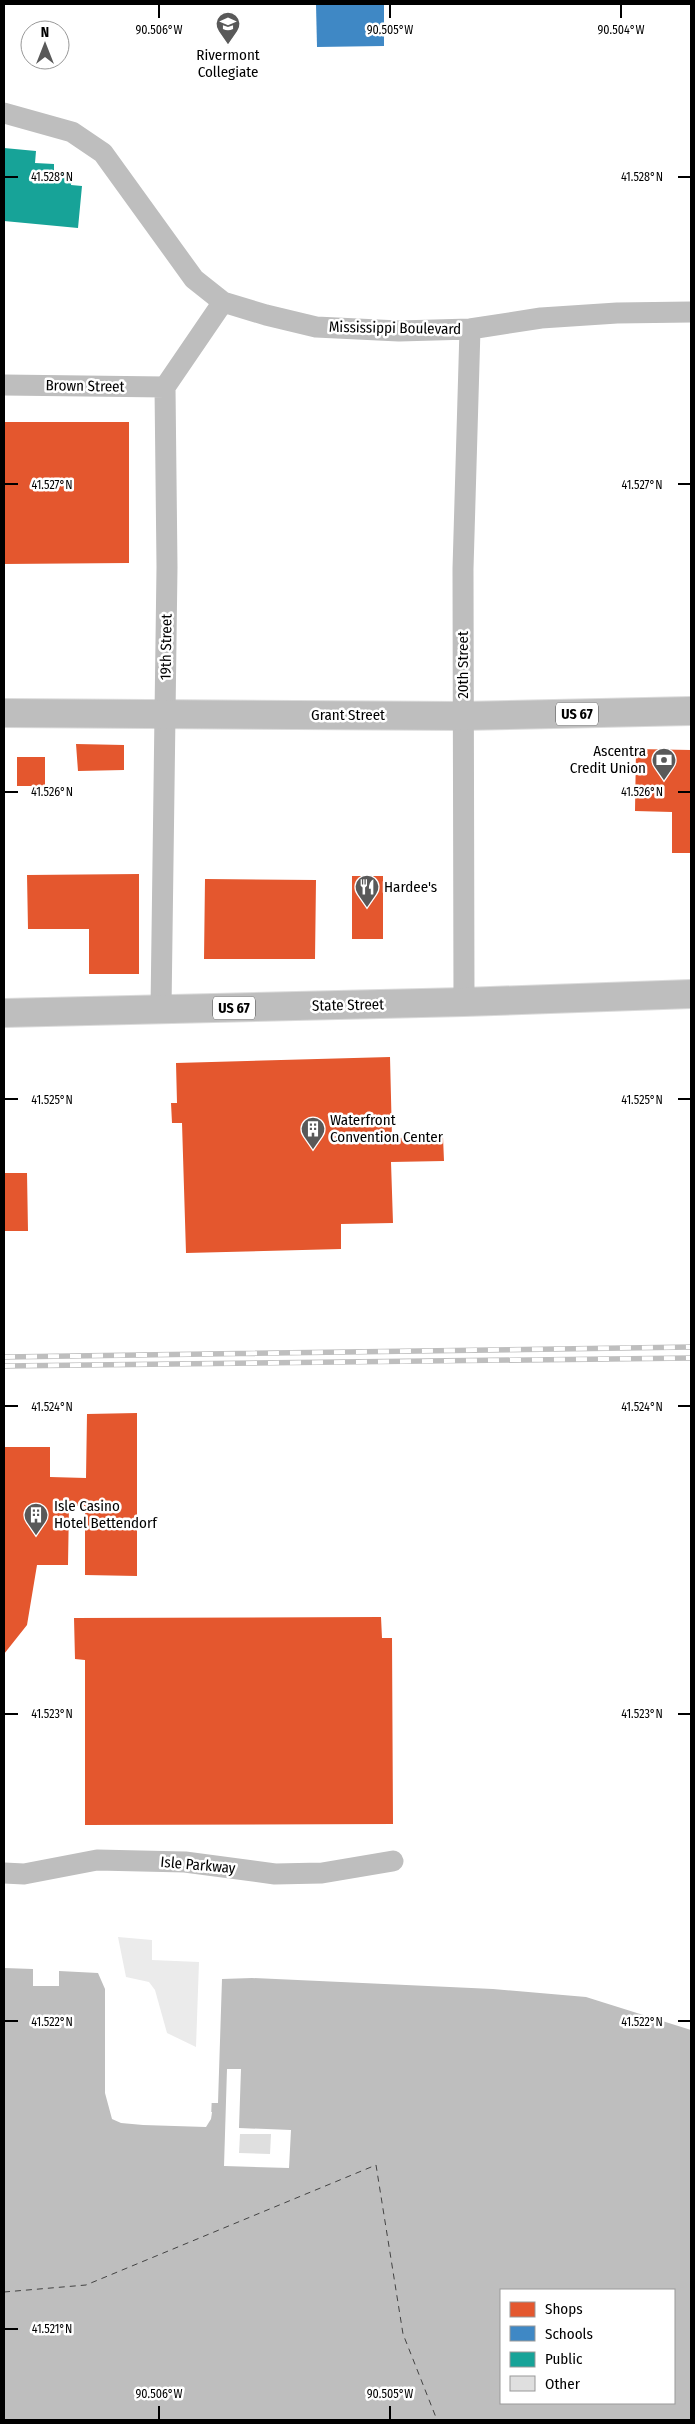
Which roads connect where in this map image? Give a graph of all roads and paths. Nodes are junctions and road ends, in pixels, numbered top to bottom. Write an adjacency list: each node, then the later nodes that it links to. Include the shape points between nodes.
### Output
1 (4, 113): 2 (street, Mississippi Boulevard, via 72,132 103,153 194,279)
2 (223, 302): 4 (street, Mississippi Boulevard, via 316,327 399,331); 6 (street)
3 (691, 312): 4 (street, Mississippi Boulevard, via 541,318)
4 (470, 329): 10 (street, 20th Street, via 463,569)
5 (4, 386): 6 (street, Brown Street)
6 (165, 387): 9 (street, 19th Street, via 167,567)
7 (691, 711): 10 (main road, Grant Street / US 67)
8 (4, 713): 9 (main road, Grant Street / US 67)
9 (164, 714): 10 (main road, Grant Street / US 67); 13 (street, 19th Street)
10 (463, 716): 12 (street, 20th Street)
11 (691, 994): 12 (main road, State Street / US 67)
12 (464, 1002): 13 (main road, State Street / US 67)
13 (161, 1009): 14 (main road, State Street / US 67)
14 (4, 1014)
15 (393, 1861): 16 (street, Isle Parkway, via 322,1873 275,1874 185,1862 97,1860 24,1874)
16 (4, 1873)

